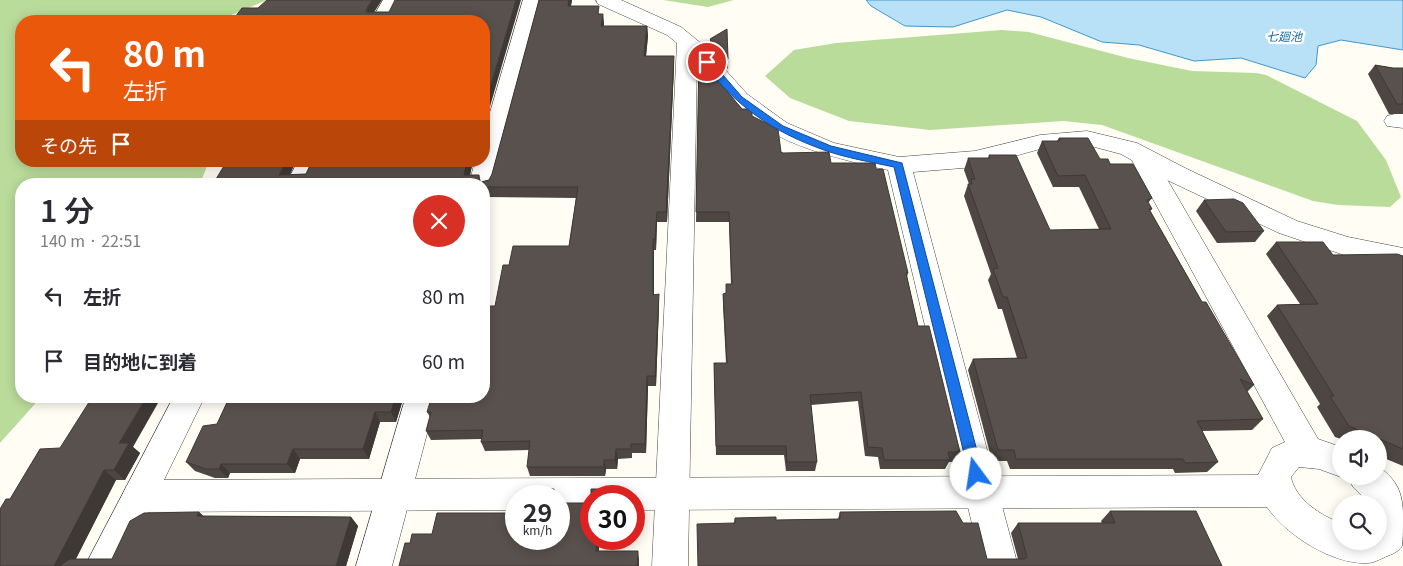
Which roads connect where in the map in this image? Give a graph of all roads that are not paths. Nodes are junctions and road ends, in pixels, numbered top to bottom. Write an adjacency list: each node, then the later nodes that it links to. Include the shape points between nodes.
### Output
1 (392, 0): 4 (street)
2 (532, 0): 6 (street)
3 (605, 0): 5 (street, via 674,31)
4 (384, 15)
5 (687, 42): 8 (street, via 739,99 779,128 828,148); 17 (street)
6 (490, 152)
7 (1141, 155): 8 (street, via 1129,148 1087,138 1040,142 975,159); 9 (street, via 1288,227 1347,246); 12 (street)
8 (899, 165): 16 (street)
9 (1403, 258)
10 (186, 403): 19 (street)
11 (420, 403): 18 (street)
12 (1308, 452): 13 (street); 14 (street, via 1290,453 1280,462 1273,475)
13 (1332, 458)
14 (1274, 491): 16 (street); 20 (street, via 1290,513 1315,532)
15 (1385, 491): 20 (street, via 1392,517 1391,532)
16 (981, 493): 17 (street); 24 (street)
17 (672, 494): 18 (street); 23 (street)
18 (394, 495): 19 (street); 22 (street)
19 (139, 496): 21 (street)
20 (1369, 558)
21 (104, 566)
22 (374, 566)
23 (670, 566)
24 (1000, 566)

